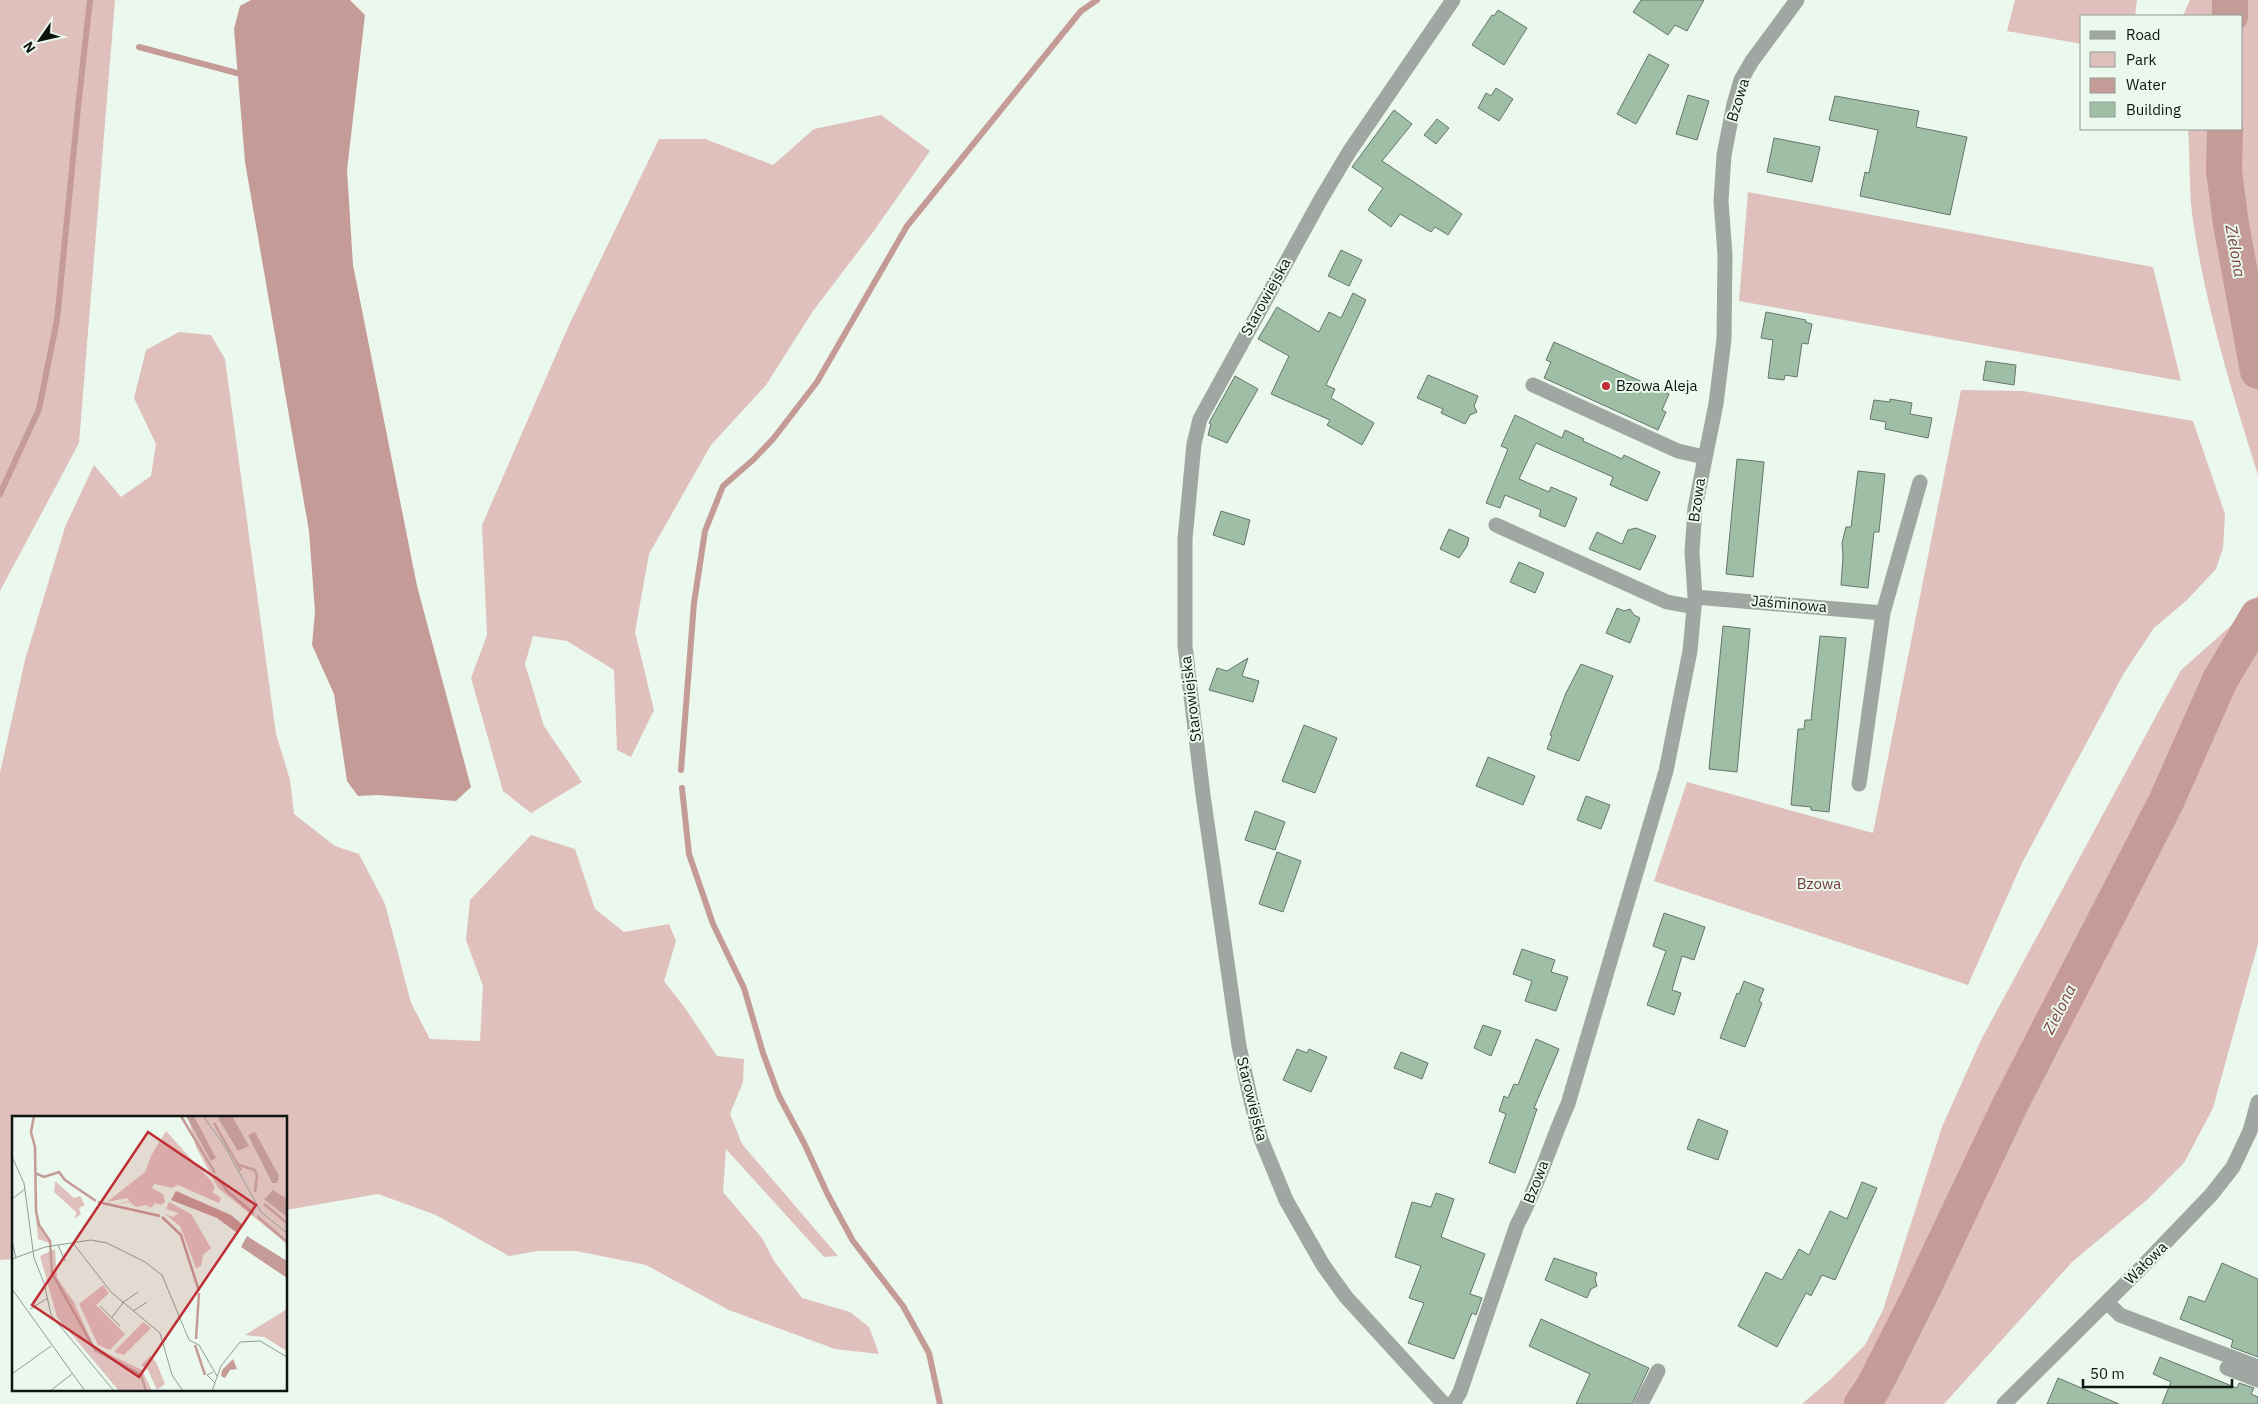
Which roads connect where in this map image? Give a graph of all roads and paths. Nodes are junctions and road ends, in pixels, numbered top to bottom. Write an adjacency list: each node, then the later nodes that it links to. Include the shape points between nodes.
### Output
1 (1453, 0): 16 (street, Starowiejska, via 1320,199 1200,419 1194,444 1185,539 1185,646 1203,795 1239,1046 1261,1139 1286,1200 1323,1265 1346,1297)
2 (1797, 0): 4 (street, Bzowa, via 1752,61 1734,104 1724,155 1721,201 1725,255 1724,339 1716,404)
3 (1533, 385): 4 (street, via 1678,451)
4 (1704, 457): 7 (street, Bzowa, via 1694,516)
5 (1920, 482): 8 (street)
6 (1496, 525): 7 (street, Jaśminowa, via 1666,602)
7 (1694, 602): 8 (street, Jaśminowa); 17 (street, Bzowa, via 1690,651 1666,771 1568,1104 1530,1202 1514,1234)
8 (1883, 613): 9 (street)
9 (1858, 784)
10 (2258, 1102): 11 (street, Wałowa, via 2250,1131 2233,1167 2211,1195)
11 (2106, 1302): 12 (street, via 2120,1315); 19 (street, Wałowa)
12 (2258, 1367)
13 (2227, 1368): 15 (street)
14 (1658, 1371): 18 (street)
15 (2258, 1380)
16 (1444, 1404)
17 (1453, 1404)
18 (1641, 1404)
19 (2004, 1404)

